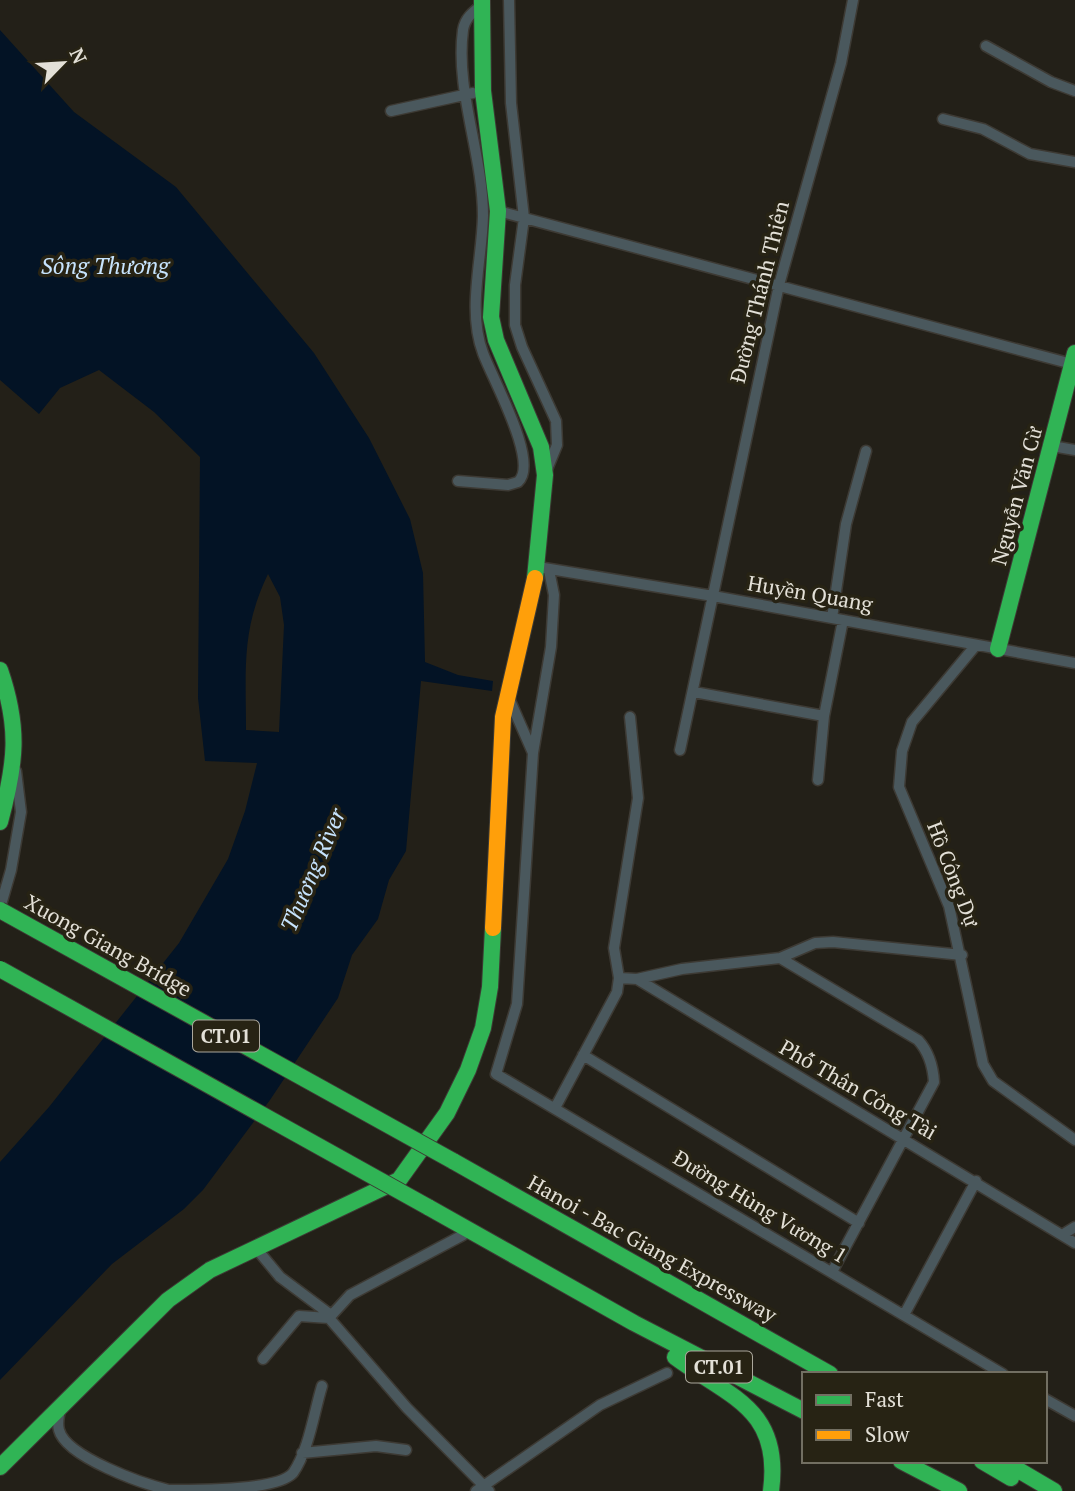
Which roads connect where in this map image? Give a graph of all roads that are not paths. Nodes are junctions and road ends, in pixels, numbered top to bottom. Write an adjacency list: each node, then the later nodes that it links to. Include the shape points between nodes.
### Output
1 (509, 0): 12 (street, via 510,103)
2 (853, 0): 13 (street, Đường Thánh Thiên, via 841,63)
3 (482, 3): 5 (main road); 7 (street, via 464,28)
4 (986, 46): 6 (street)
5 (483, 91): 7 (street); 11 (main road)
6 (1075, 91)
7 (467, 94): 8 (street); 19 (street, via 483,213 476,326 520,439 524,472 522,479 508,485)
8 (391, 111)
9 (943, 119): 10 (street, via 983,129 1030,154)
10 (1075, 162)
11 (498, 211): 12 (street); 18 (main road, via 492,327 541,447)
12 (524, 218): 13 (street); 18 (street, via 515,318 519,340 558,431)
13 (779, 285): 14 (street); 21 (street, Đường Thánh Thiên)
14 (1073, 359): 15 (main road, Nguyễn Văn Cừ)
15 (1052, 446): 16 (street); 24 (main road, Nguyễn Văn Cừ)
16 (1075, 450)
17 (866, 451): 22 (street, via 846,524)
18 (545, 475): 20 (main road)
19 (458, 481)
20 (543, 568): 21 (street, Huyền Quang); 28 (main road); 32 (street, via 554,595 551,647)
21 (713, 596): 22 (street, Huyền Quang); 27 (street, Đường Thánh Thiên)
22 (838, 619): 23 (street, Huyền Quang); 29 (street)
23 (976, 645): 24 (street, Huyền Quang); 37 (street, Hồ Công Dự, via 912,722 902,751 899,787 940,879)
24 (998, 649): 25 (street, Huyền Quang)
25 (1075, 663)
26 (0, 670): 33 (main road, via 16,723)
27 (694, 692): 29 (street); 31 (street, Đường Thánh Thiên)
28 (508, 696): 32 (street); 53 (main road, via 498,778 490,987 483,1028 468,1070 447,1114 399,1180)
29 (824, 716): 34 (street)
30 (631, 717): 40 (street, via 638,798 614,948)
31 (680, 750)
32 (533, 753): 43 (street, Đường Hùng Vương 1, via 517,1004 496,1074)
33 (16, 765): 35 (main road); 36 (street, via 20,821)
34 (818, 780)
35 (0, 822)
36 (0, 909): 46 (main road, Xuong Giang Bridge / CT.01, bridge)
37 (962, 955): 38 (street, via 833,942 815,943); 45 (street, Hồ Công Dự, via 983,1064 993,1081)
38 (780, 958): 41 (street); 44 (street, via 926,1048 934,1082)
39 (0, 969): 57 (main road, CT.01, bridge)
40 (619, 978): 41 (street, Phố Thân Công Tài); 42 (street, via 617,992)
41 (637, 979): 44 (street, Phố Thân Công Tài)
42 (583, 1055): 43 (street); 48 (street)
43 (555, 1108): 54 (street, Đường Hùng Vương 1)
44 (905, 1140): 47 (street, Phố Thân Công Tài); 48 (street)
45 (1075, 1140)
46 (453, 1161): 59 (main road, Hanoi - Bac Giang Expressway / CT.01)
47 (976, 1181): 51 (street, Phố Thân Công Tài); 55 (street)
48 (859, 1223): 54 (street)
49 (1075, 1227): 51 (street)
50 (463, 1235): 56 (street, via 350,1295)
51 (1062, 1235): 52 (street, Phố Thân Công Tài)
52 (1075, 1243)
53 (255, 1247): 56 (street, via 280,1277); 64 (main road, via 190,1282)
54 (832, 1272): 55 (street, Đường Hùng Vương 1)
55 (904, 1315): 60 (street, Đường Hùng Vương 1)
56 (330, 1316): 58 (street, via 299,1316); 73 (street)
57 (634, 1323): 65 (main road, CT.01); 74 (main road, via 750,1409 769,1438 776,1469)
58 (263, 1359)
59 (826, 1372)
60 (1000, 1372)
61 (667, 1373): 73 (street, via 600,1405)
62 (321, 1386): 68 (street)
63 (1047, 1400): 66 (street)
64 (61, 1405): 68 (street, via 59,1430 67,1444 104,1466 169,1490 280,1485); 72 (main road)
65 (802, 1410)
66 (1075, 1416)
67 (406, 1450): 68 (street, via 370,1447)
68 (302, 1453)
69 (905, 1463): 75 (main road)
70 (985, 1463): 76 (main road)
71 (1006, 1463): 77 (main road)
72 (0, 1467)
73 (483, 1489)
74 (771, 1491)
75 (959, 1491)
76 (1033, 1491)
77 (1054, 1491)

